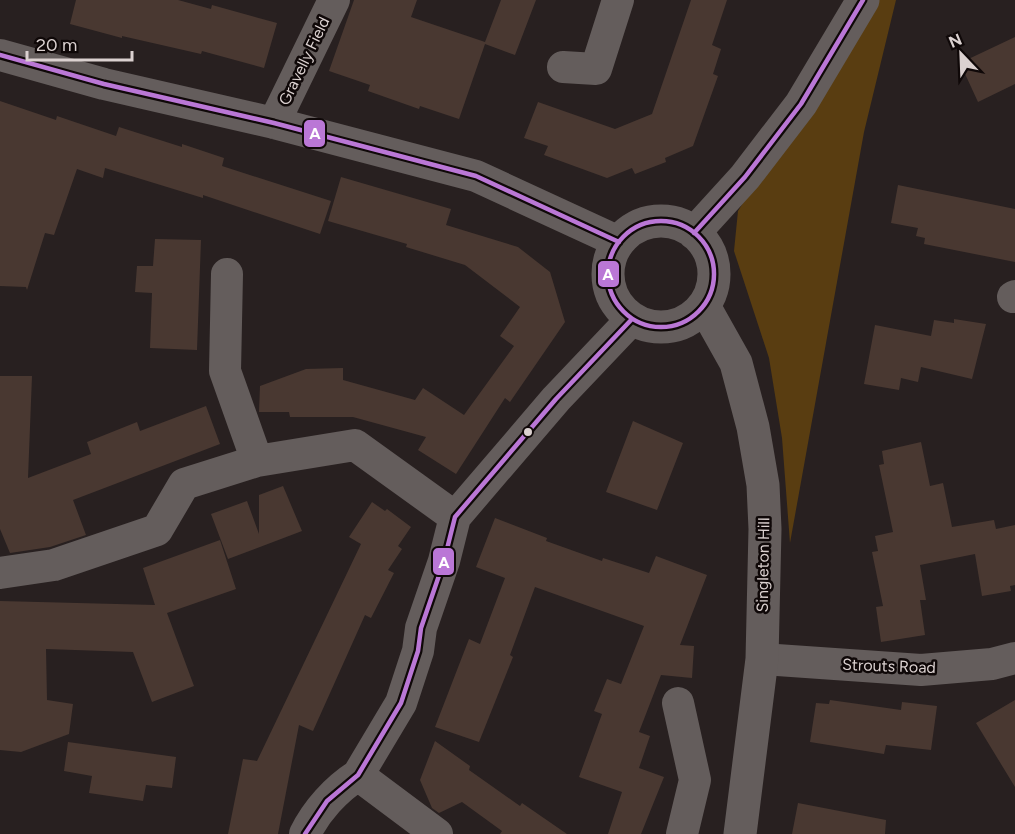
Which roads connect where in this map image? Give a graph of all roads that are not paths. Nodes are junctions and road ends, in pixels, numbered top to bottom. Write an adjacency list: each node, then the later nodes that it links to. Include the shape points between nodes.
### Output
1 (334, 0): 6 (street, Gravelly Field)
2 (618, 0): 5 (street, via 596,69)
3 (863, 0): 7 (street, via 801,104 745,177)
4 (0, 55): 6 (street, via 104,84)
5 (563, 67)
6 (274, 123): 8 (street, via 476,176)
7 (694, 233): 8 (street, via 663,221 646,223); 10 (street, via 712,259 714,276)
8 (619, 242): 11 (street, via 608,275 619,307)
9 (227, 274): 12 (street, via 225,371)
10 (704, 306): 11 (street, via 692,317 662,327); 16 (street, Singleton Hill, via 736,363 763,485)
11 (632, 319): 13 (street, via 556,399)
12 (256, 461): 13 (street, via 355,445); 14 (street, via 184,484 157,530 54,565)
13 (455, 517): 18 (street, via 400,703)
14 (0, 573)
15 (1015, 658): 16 (street, Strouts Road, via 993,664 921,670)
16 (762, 659): 22 (street, Singleton Hill)
17 (678, 703): 21 (street, via 695,780)
18 (358, 776): 19 (street, via 313,817); 20 (street)
19 (305, 834)
20 (437, 834)
21 (682, 834)
22 (740, 834)

